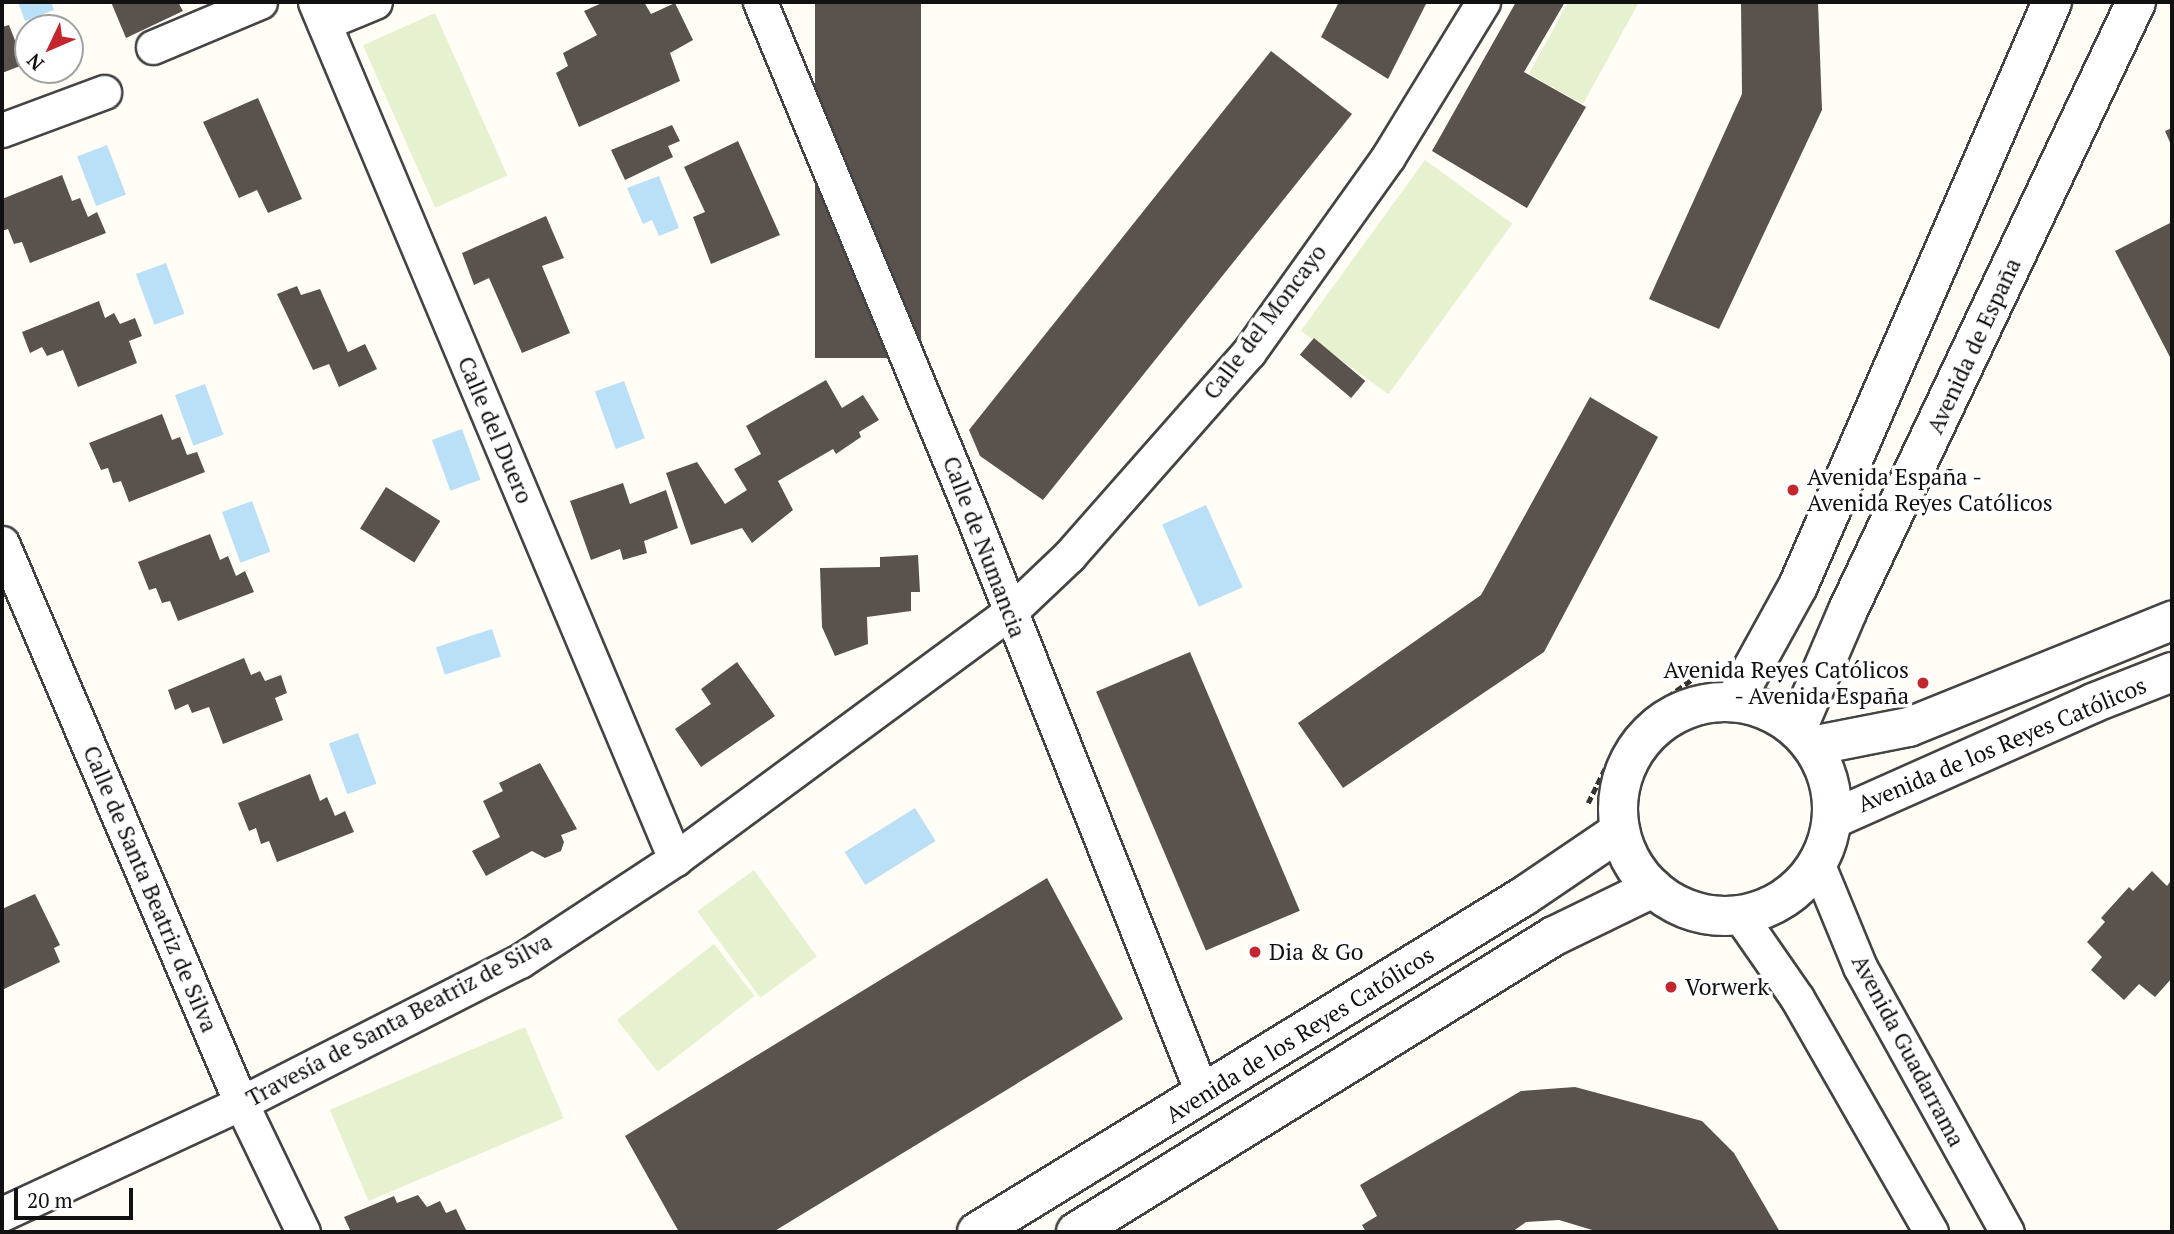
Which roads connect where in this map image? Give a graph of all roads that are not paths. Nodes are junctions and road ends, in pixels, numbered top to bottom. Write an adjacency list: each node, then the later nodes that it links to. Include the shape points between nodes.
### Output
1 (260, 2): 8 (street)
2 (375, 2): 7 (street)
3 (760, 2): 12 (street, Calle de Numancia)
4 (1483, 2): 12 (street, Calle del Moncayo, via 1388,157 1249,352 1069,556)
5 (2052, 2): 15 (street, via 1798,586)
6 (2136, 2): 16 (street, Avenida de España, via 1849,610)
7 (319, 12): 19 (street, Calle del Duero)
8 (153, 47)
9 (104, 92): 10 (street)
10 (2, 130)
11 (2, 543): 24 (street, Calle de Santa Beatriz de Silva)
12 (1010, 613): 19 (street, Travesía de Santa Beatriz de Silva); 23 (street, Calle de Numancia)
13 (2172, 621): 16 (street, via 1909,727)
14 (2172, 672): 17 (street, Avenida de los Reyes Católicos)
15 (1734, 702): 16 (street, via 1768,710); 18 (street, via 1695,706 1660,724 1633,754 1619,792)
16 (1804, 737): 17 (street, via 1829,780)
17 (1832, 819): 20 (street)
18 (1620, 831): 21 (street, via 1632,863); 23 (street, Avenida de los Reyes Católicos, via 1524,896)
19 (675, 859): 24 (street, Travesía de Santa Beatriz de Silva, via 520,961)
20 (1818, 865): 22 (street, via 1798,889 1771,907); 30 (street, Avenida Guadarrama, via 1860,967)
21 (1653, 888): 22 (street, via 1679,906 1709,915); 28 (street, via 1554,936)
22 (1740, 916): 29 (street, via 1797,998)
23 (1203, 1095): 27 (street, Avenida de los Reyes Católicos)
24 (241, 1103): 25 (street, Travesía de Santa Beatriz de Silva); 26 (street, Calle de Santa Beatriz de Silva)
25 (2, 1214)
26 (303, 1232)
27 (977, 1232)
28 (1076, 1232)
29 (1931, 1232)
30 (2007, 1232)

